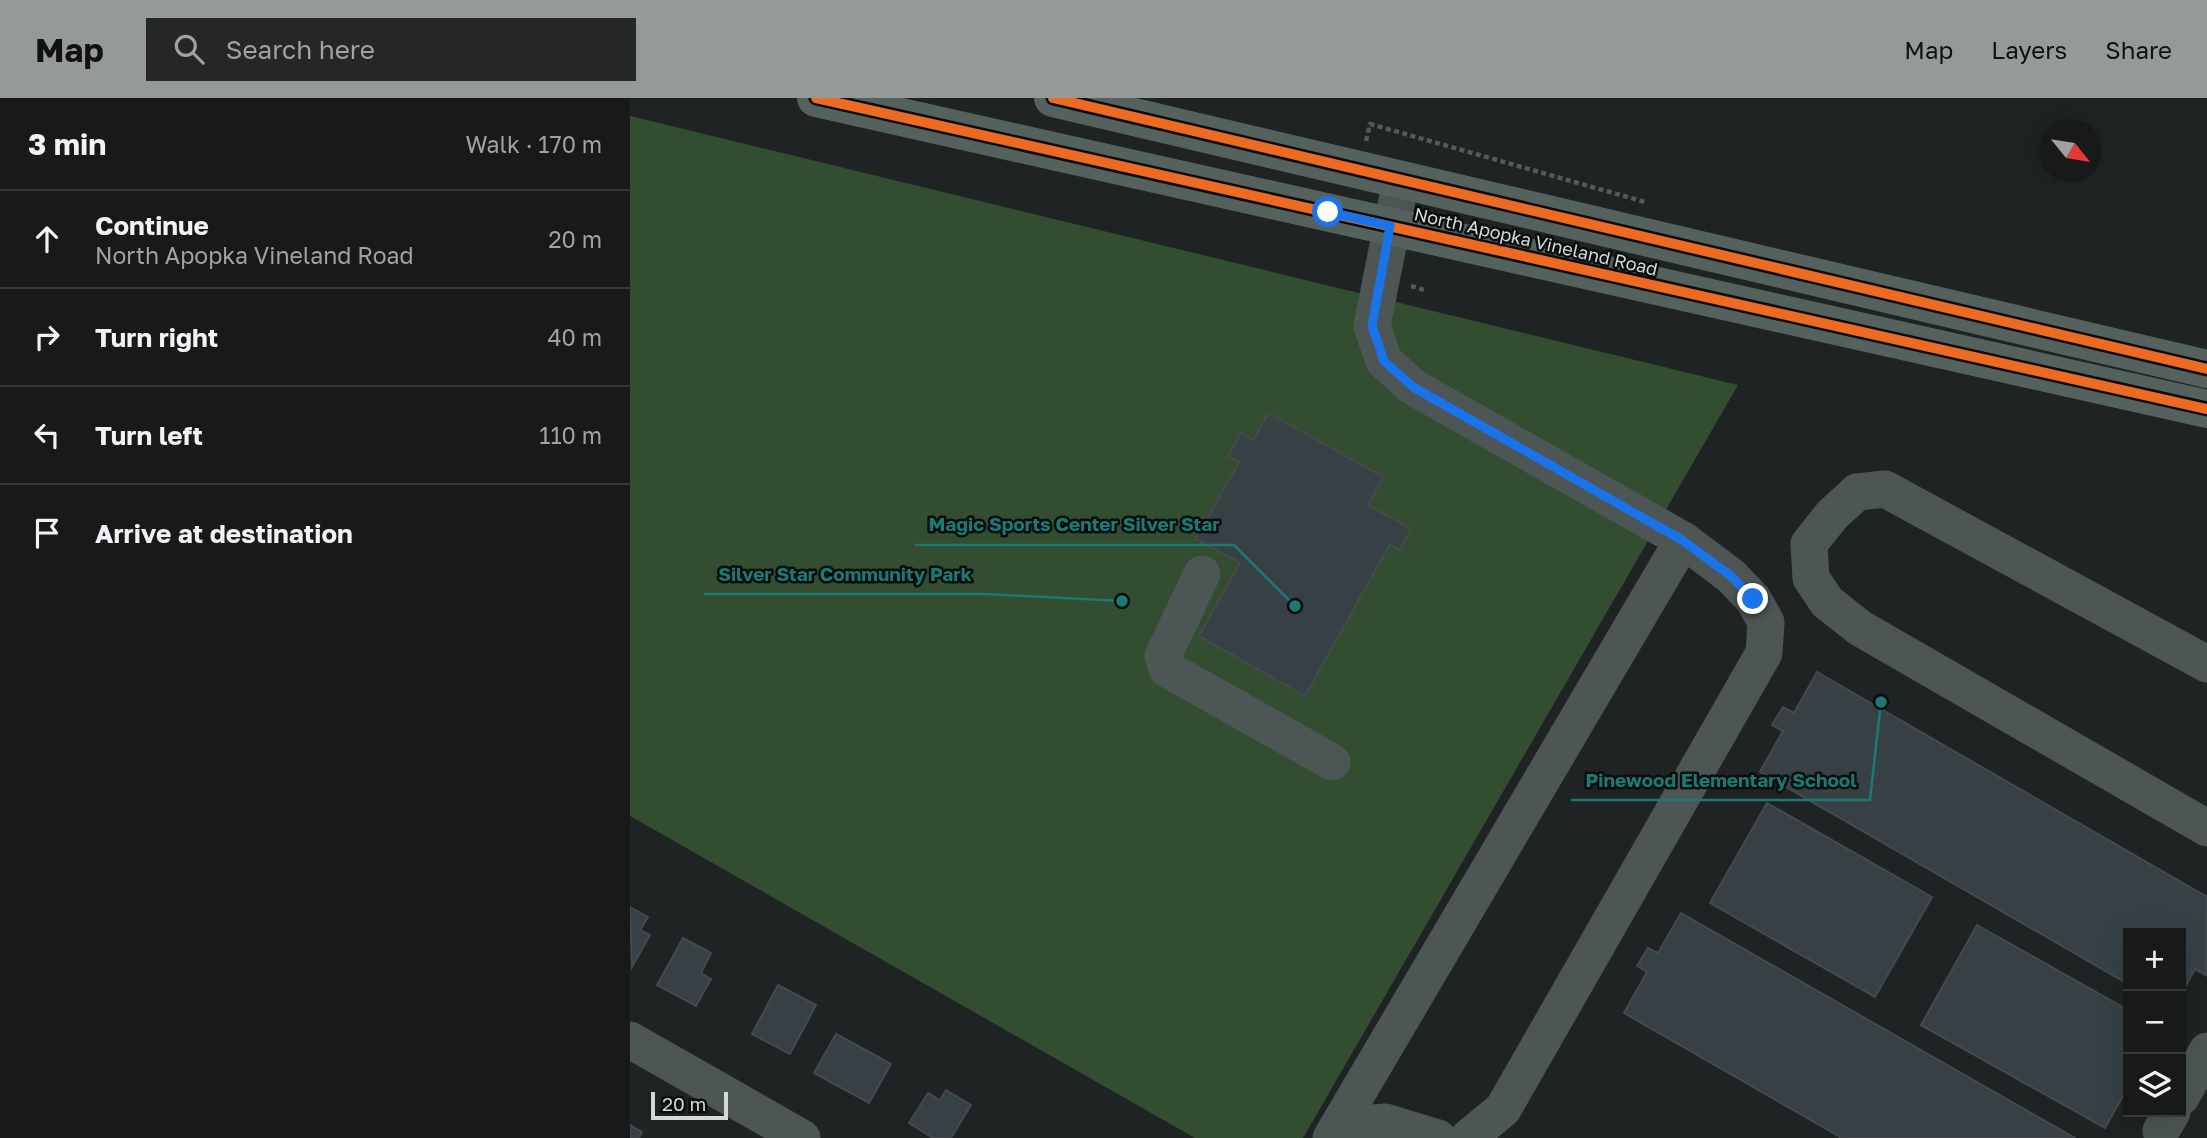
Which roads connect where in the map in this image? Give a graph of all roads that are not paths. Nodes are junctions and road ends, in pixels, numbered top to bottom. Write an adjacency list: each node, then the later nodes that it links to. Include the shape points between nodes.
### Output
1 (816, 98): 4 (main road, North Apopka Vineland Road)
2 (1053, 98): 3 (main road, North Apopka Vineland Road)
3 (1401, 180): 4 (street); 5 (main road, North Apopka Vineland Road)
4 (1390, 226): 6 (main road, North Apopka Vineland Road); 7 (street, via 1372,326 1384,361 1413,387)
5 (2207, 369)
6 (2207, 409)
7 (1682, 540): 15 (street); 18 (street, via 1731,576 1753,599 1766,622 1764,653 1503,1109)
8 (1202, 574): 10 (street, via 1163,656 1167,668)
9 (2207, 664): 11 (street, via 1885,489 1857,492 1809,544 1811,578 1827,602 1860,628)
10 (1332, 762)
11 (2207, 828)
12 (630, 1040): 16 (street)
13 (2207, 1051): 14 (street)
14 (2186, 1088)
15 (1332, 1137): 17 (street, via 1361,1124 1385,1122)
16 (802, 1138)
17 (1438, 1138)
18 (1468, 1138)

